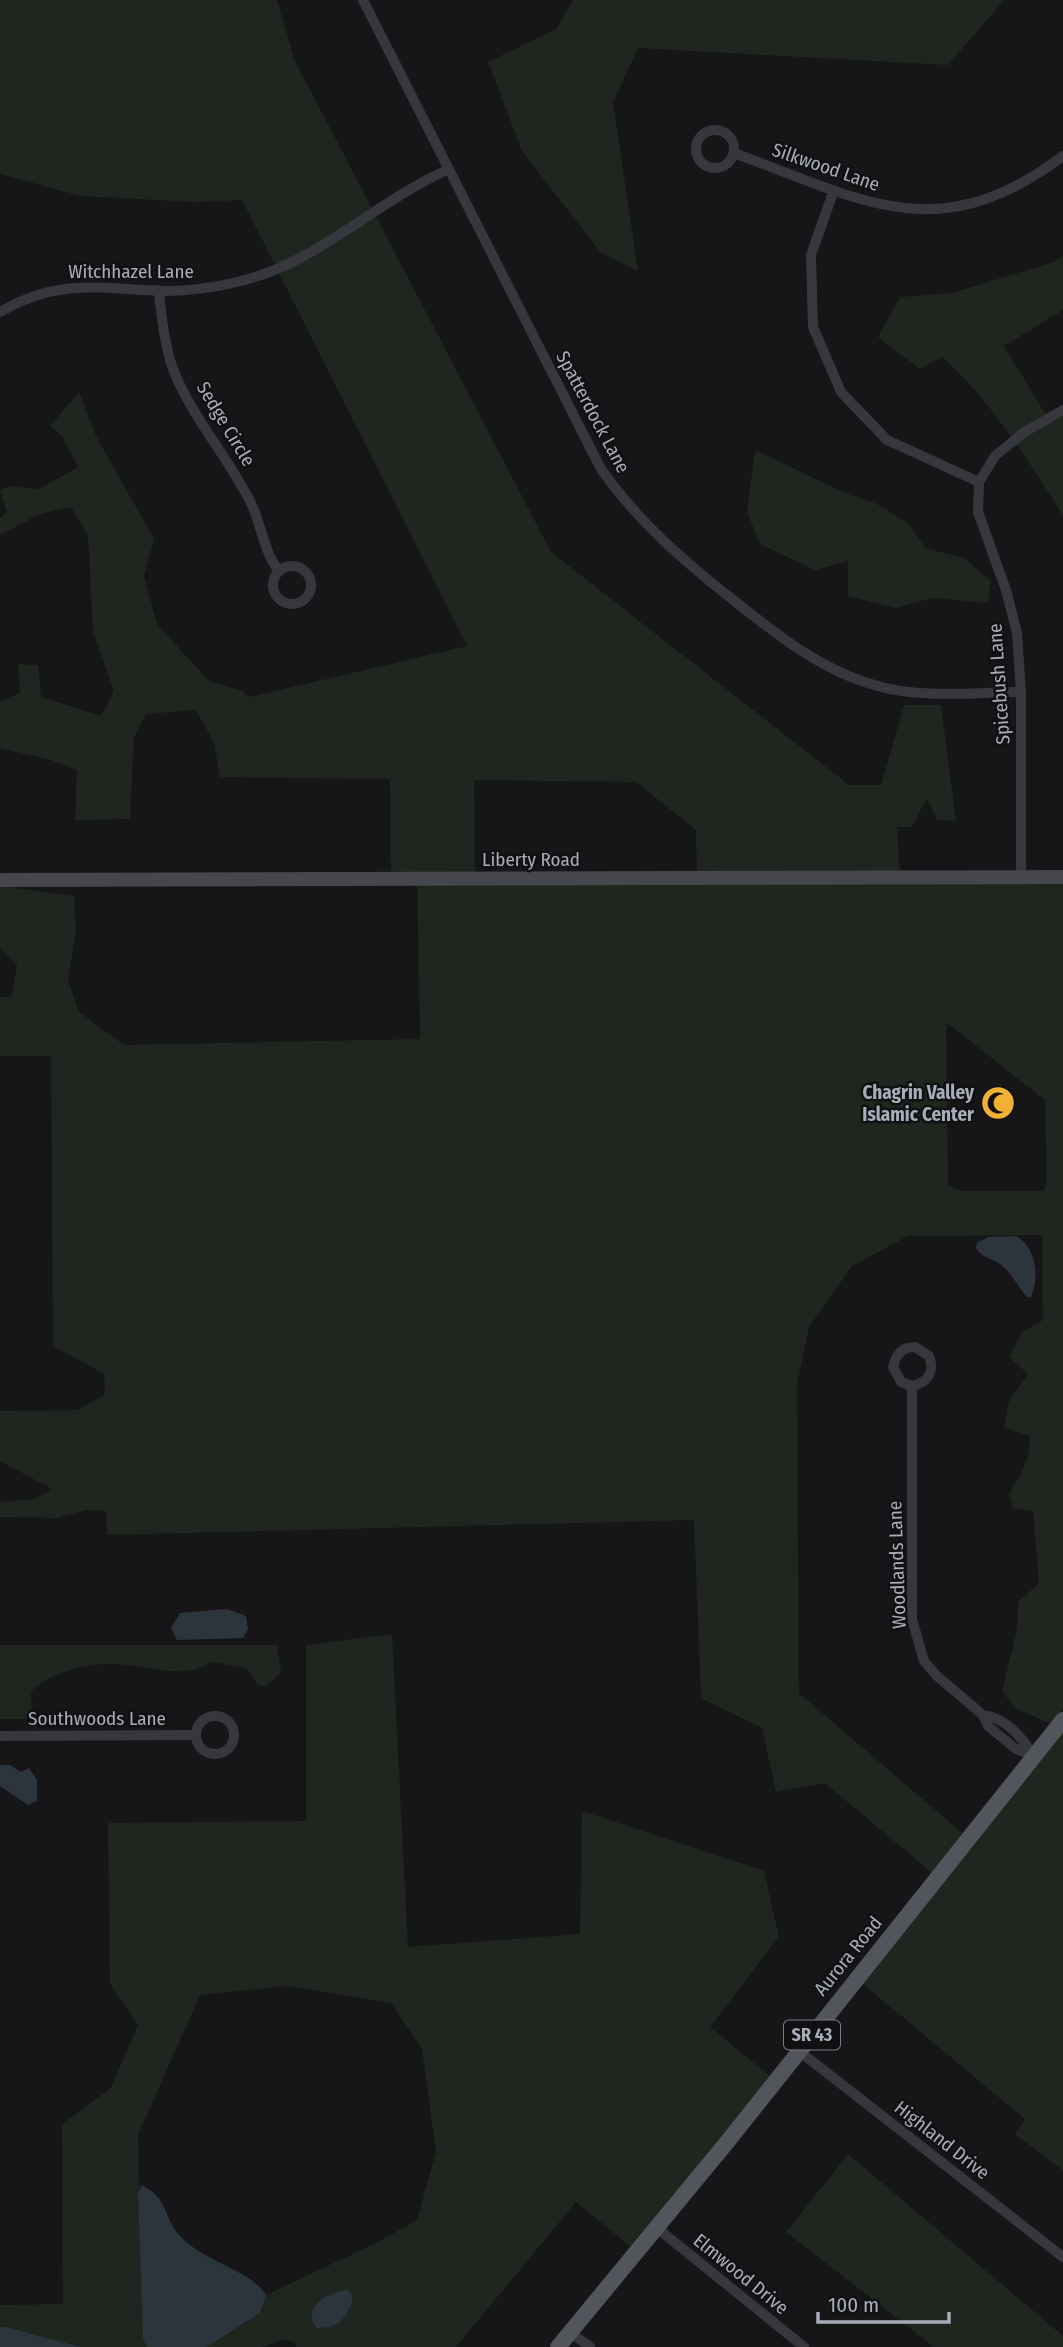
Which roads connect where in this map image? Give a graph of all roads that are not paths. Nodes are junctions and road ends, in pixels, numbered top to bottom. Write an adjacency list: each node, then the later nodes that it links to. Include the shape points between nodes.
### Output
1 (363, 0): 4 (street, Spatterdock Lane)
2 (734, 153): 5 (street, Silkwood Lane)
3 (1063, 156): 5 (street, Silkwood Lane, via 1014,188 952,209 905,209)
4 (447, 170): 6 (street, Witchhazel Lane, via 373,211 328,245 278,269 207,288); 11 (street, Spatterdock Lane, via 601,469 653,534 775,633 833,671 880,687)
5 (834, 190): 9 (street, via 811,255 813,327 841,393 887,440)
6 (159, 290): 7 (street, Witchhazel Lane, via 95,285 58,289); 10 (street, Sedge Circle, via 174,371 235,472)
7 (0, 312)
8 (1063, 410): 9 (street, via 995,456)
9 (979, 482): 11 (street, Spicebush Lane, via 978,512 1017,633)
10 (280, 571)
11 (1021, 692): 12 (street, Spicebush Lane)
12 (1021, 877): 13 (street, Liberty Road); 14 (street, Liberty Road)
13 (1063, 877)
14 (0, 880)
15 (912, 1386): 19 (street, Woodlands Lane, via 912,1619 924,1661 983,1714 988,1726 1016,1749)
16 (1063, 1720): 19 (main road, Aurora Road / SR 43)
17 (195, 1735): 18 (street, Southwoods Lane)
18 (0, 1736)
19 (1034, 1755): 20 (main road, Aurora Road / SR 43)
20 (799, 2051): 21 (main road, Aurora Road / SR 43); 22 (street, Highland Drive)
21 (657, 2228): 23 (main road, Aurora Road / SR 43); 26 (street, Elmwood Drive)
22 (1063, 2258)
23 (570, 2332): 24 (main road, Aurora Road / SR 43); 25 (street)
24 (558, 2347)
25 (590, 2347)
26 (804, 2347)

